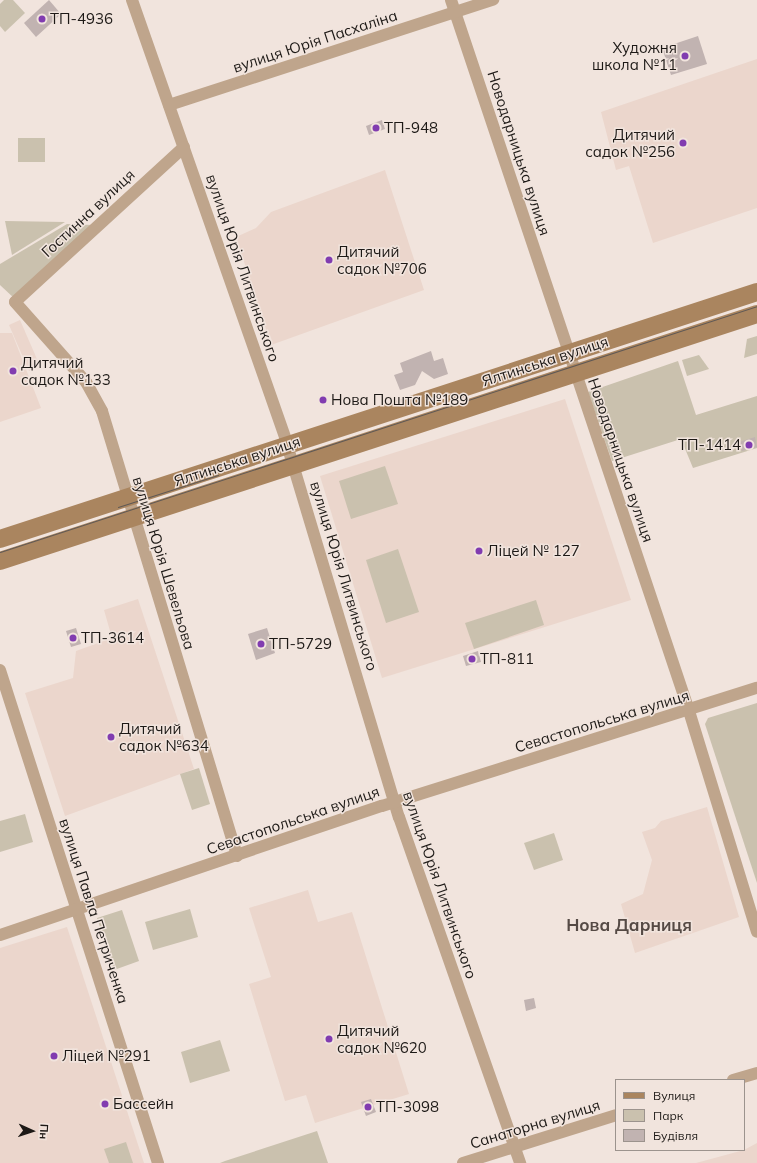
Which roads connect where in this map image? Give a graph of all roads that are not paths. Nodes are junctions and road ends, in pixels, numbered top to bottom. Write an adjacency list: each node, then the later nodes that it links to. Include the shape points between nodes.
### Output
1 (132, 0): 5 (street, вулиця Юрія Литвинського)
2 (451, 0): 4 (street, Новодарницька вулиця)
3 (493, 0): 4 (street, вулиця Юрія Пасхаліна)
4 (455, 12): 5 (street, вулиця Юрія Пасхаліна); 10 (street, Новодарницька вулиця)
5 (169, 105): 6 (street, вулиця Юрія Литвинського)
6 (184, 147): 8 (street, Гостинна вулиця); 12 (street, вулиця Юрія Литвинського)
7 (757, 292): 10 (street, Ялтинська вулиця)
8 (15, 302): 14 (street, вулиця Юрія Шевельова, via 86,382 102,411)
9 (757, 314): 11 (street, Ялтинська вулиця)
10 (569, 353): 11 (street, Новодарницька вулиця); 12 (street, Ялтинська вулиця)
11 (575, 373): 13 (street, Ялтинська вулиця); 20 (street, Новодарницька вулиця)
12 (287, 445): 13 (street, вулиця Юрія Литвинського); 14 (street, Ялтинська вулиця)
13 (293, 464): 15 (street, Ялтинська вулиця); 21 (street, вулиця Юрія Литвинського)
14 (127, 497): 15 (street, вулиця Юрія Шевельова); 16 (street, Ялтинська вулиця)
15 (133, 517): 17 (street, Ялтинська вулиця); 22 (street, вулиця Юрія Шевельова)
16 (0, 539)
17 (0, 561)
18 (0, 670): 23 (street, вулиця Павла Петриченка)
19 (757, 688): 20 (street, Севастопольська вулиця)
20 (689, 711): 21 (street, Севастопольська вулиця); 24 (street, Новодарницька вулиця)
21 (395, 803): 22 (street, Севастопольська вулиця); 29 (street, вулиця Юрія Литвинського)
22 (237, 856): 23 (street, Севастопольська вулиця)
23 (77, 910): 25 (street, Севастопольська вулиця); 30 (street, вулиця Павла Петриченка)
24 (757, 932)
25 (0, 935)
26 (757, 1073): 27 (street)
27 (736, 1079)
28 (615, 1115): 29 (street, Санаторна вулиця)
29 (515, 1146): 31 (street, Санаторна вулиця); 32 (street, вулиця Юрія Литвинського)
30 (158, 1163)
31 (463, 1163)
32 (520, 1163)

